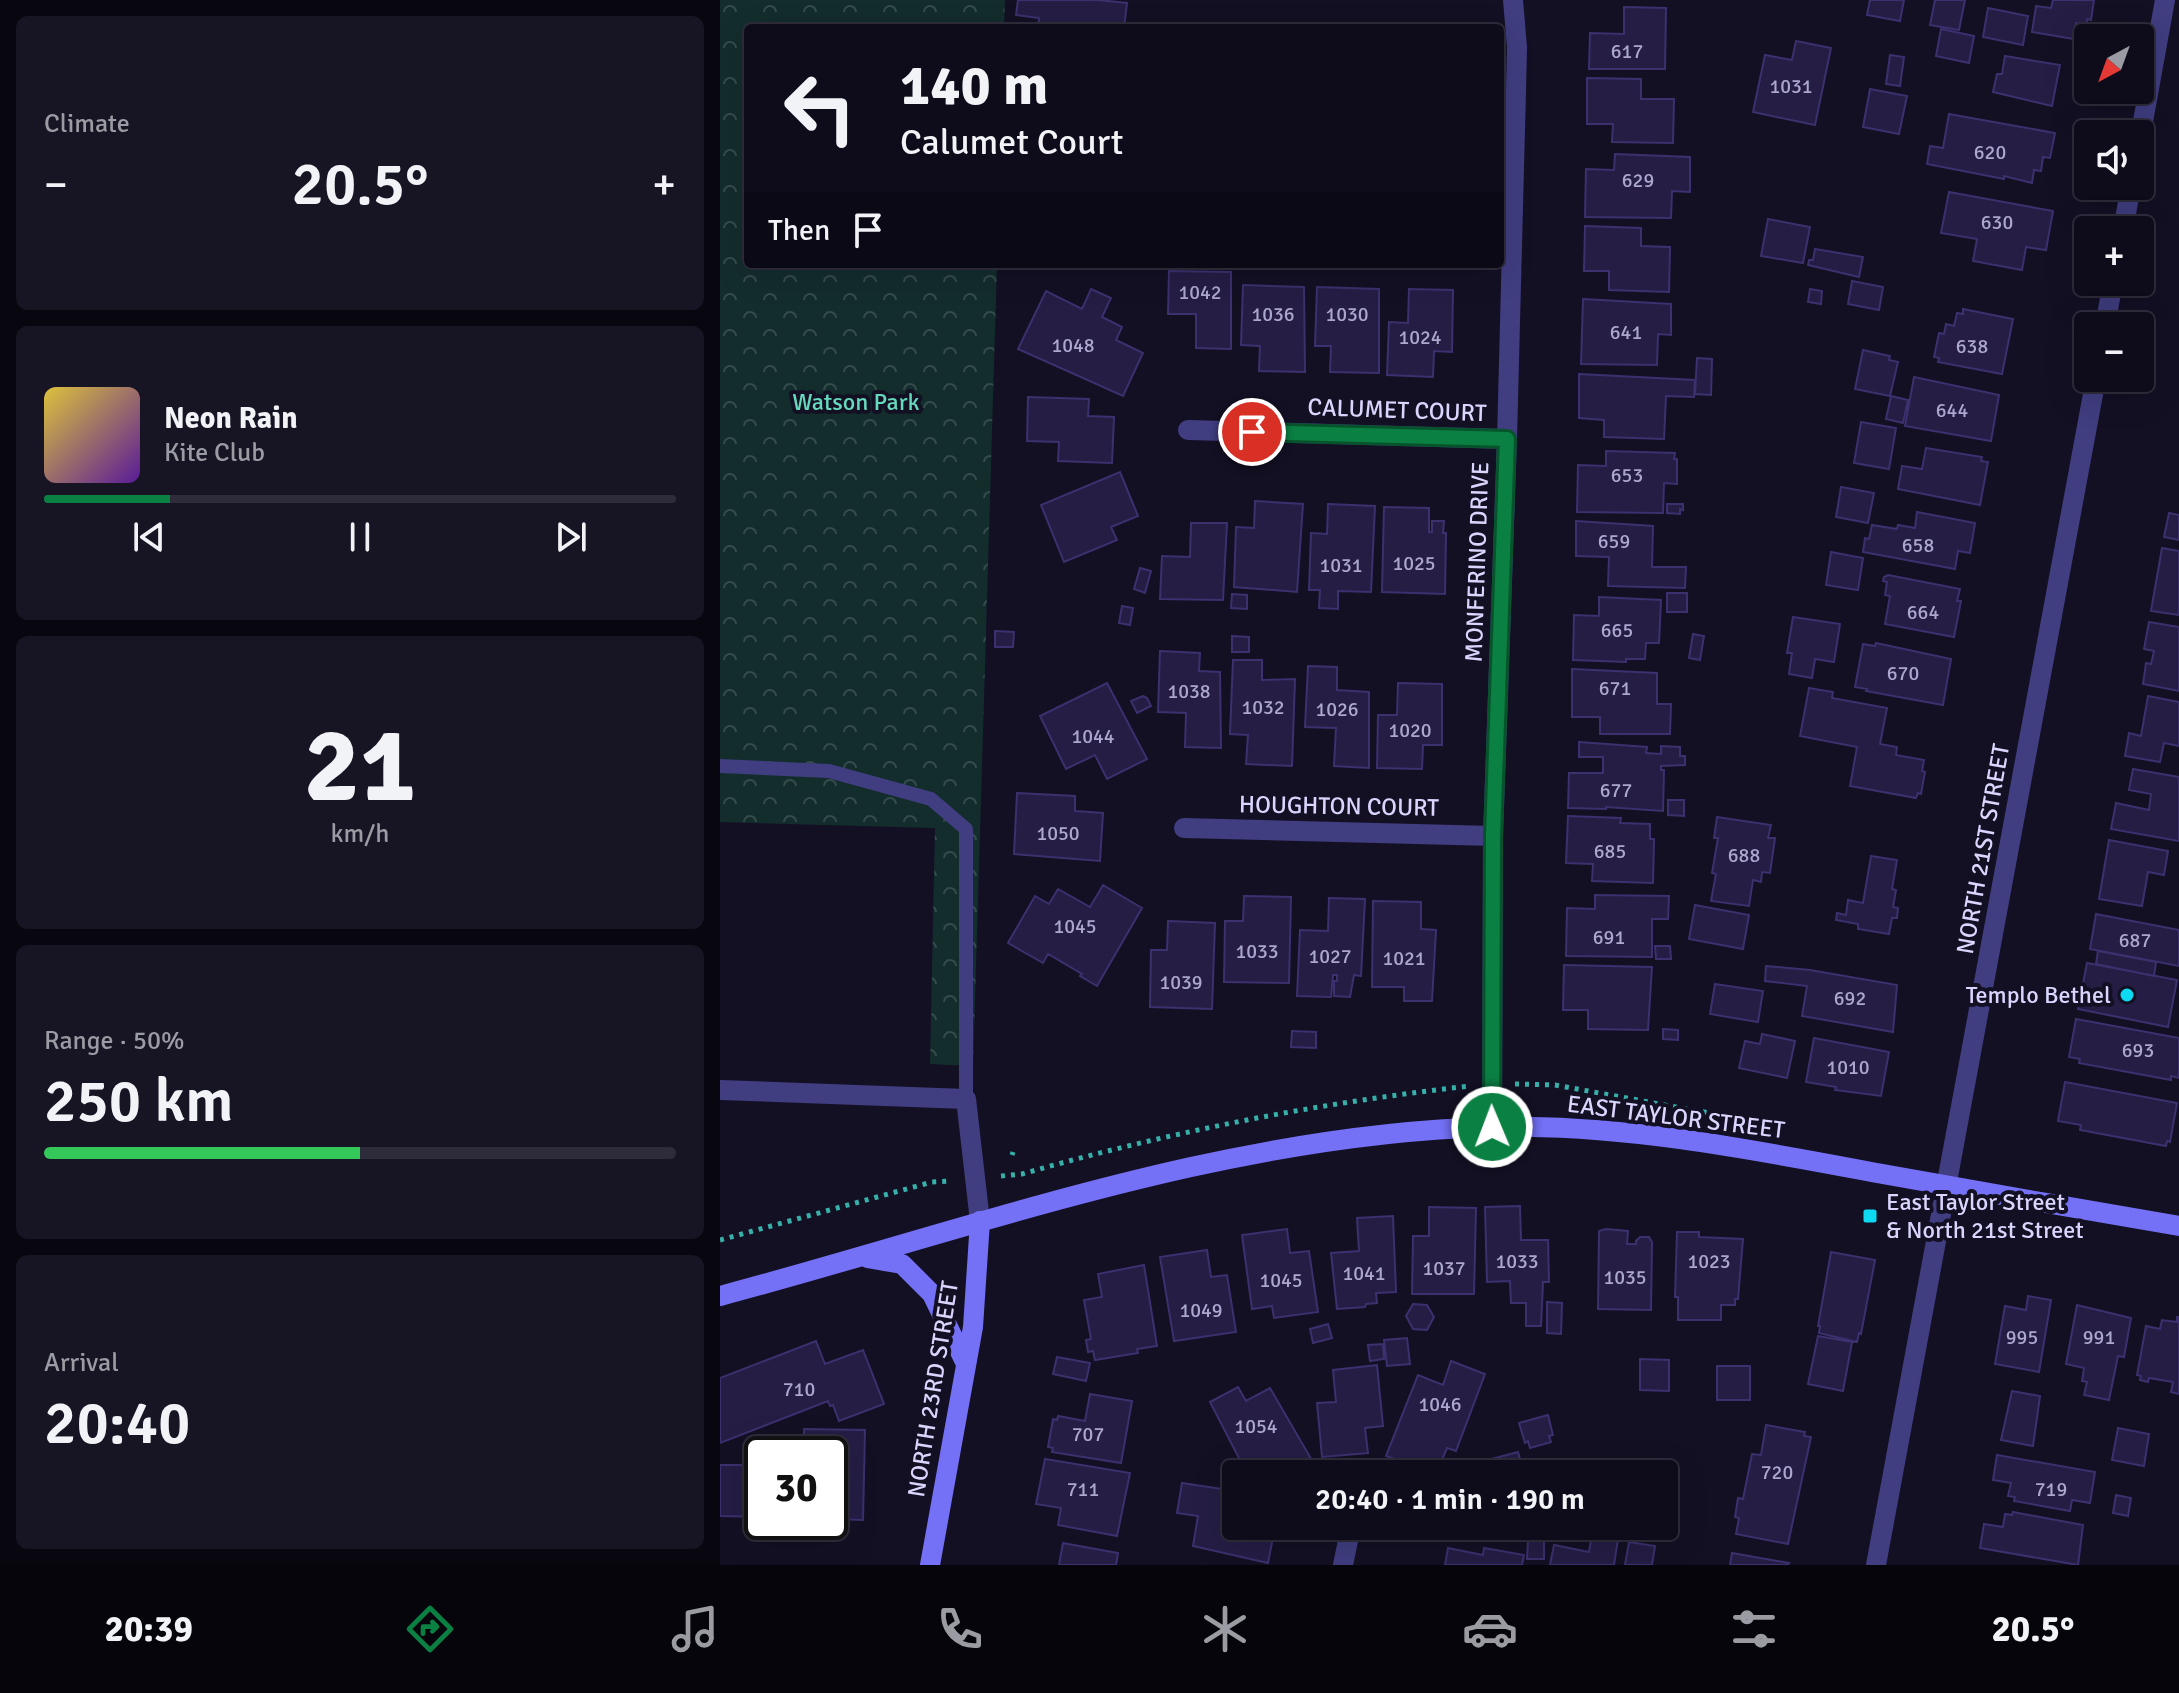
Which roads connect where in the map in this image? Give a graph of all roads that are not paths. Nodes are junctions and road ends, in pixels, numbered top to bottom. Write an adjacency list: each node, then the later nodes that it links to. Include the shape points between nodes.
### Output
1 (1513, 0): 3 (street, MONFERINO DRIVE)
2 (2165, 0): 4 (street)
3 (1508, 46): 7 (street, MONFERINO DRIVE)
4 (2143, 120)
5 (2093, 392): 14 (street, NORTH 21ST STREET)
6 (1188, 430): 7 (street, CALUMET COURT)
7 (1507, 439): 10 (street, MONFERINO DRIVE)
8 (720, 766): 12 (lane, via 829,771 931,799 966,829)
9 (1184, 828): 10 (street, HOUGHTON COURT)
10 (1493, 836): 13 (street, MONFERINO DRIVE)
11 (720, 1090): 12 (street)
12 (966, 1099): 15 (street)
13 (1492, 1127): 14 (main road, EAST TAYLOR STREET, via 1601,1130 1729,1145); 15 (main road, EAST TAYLOR STREET, via 1300,1144)
14 (1948, 1186): 16 (main road, EAST TAYLOR STREET); 23 (street, NORTH 21ST STREET)
15 (980, 1221): 17 (main road, EAST TAYLOR STREET); 19 (main road, NORTH 23RD STREET)
16 (2179, 1226)
17 (863, 1258): 18 (main road, EAST TAYLOR STREET); 19 (main road, via 902,1264 932,1294)
18 (720, 1296)
19 (966, 1364): 21 (main road, NORTH 23RD STREET)
20 (1348, 1540): 22 (street)
21 (930, 1565)
22 (1343, 1565)
23 (1876, 1565)

